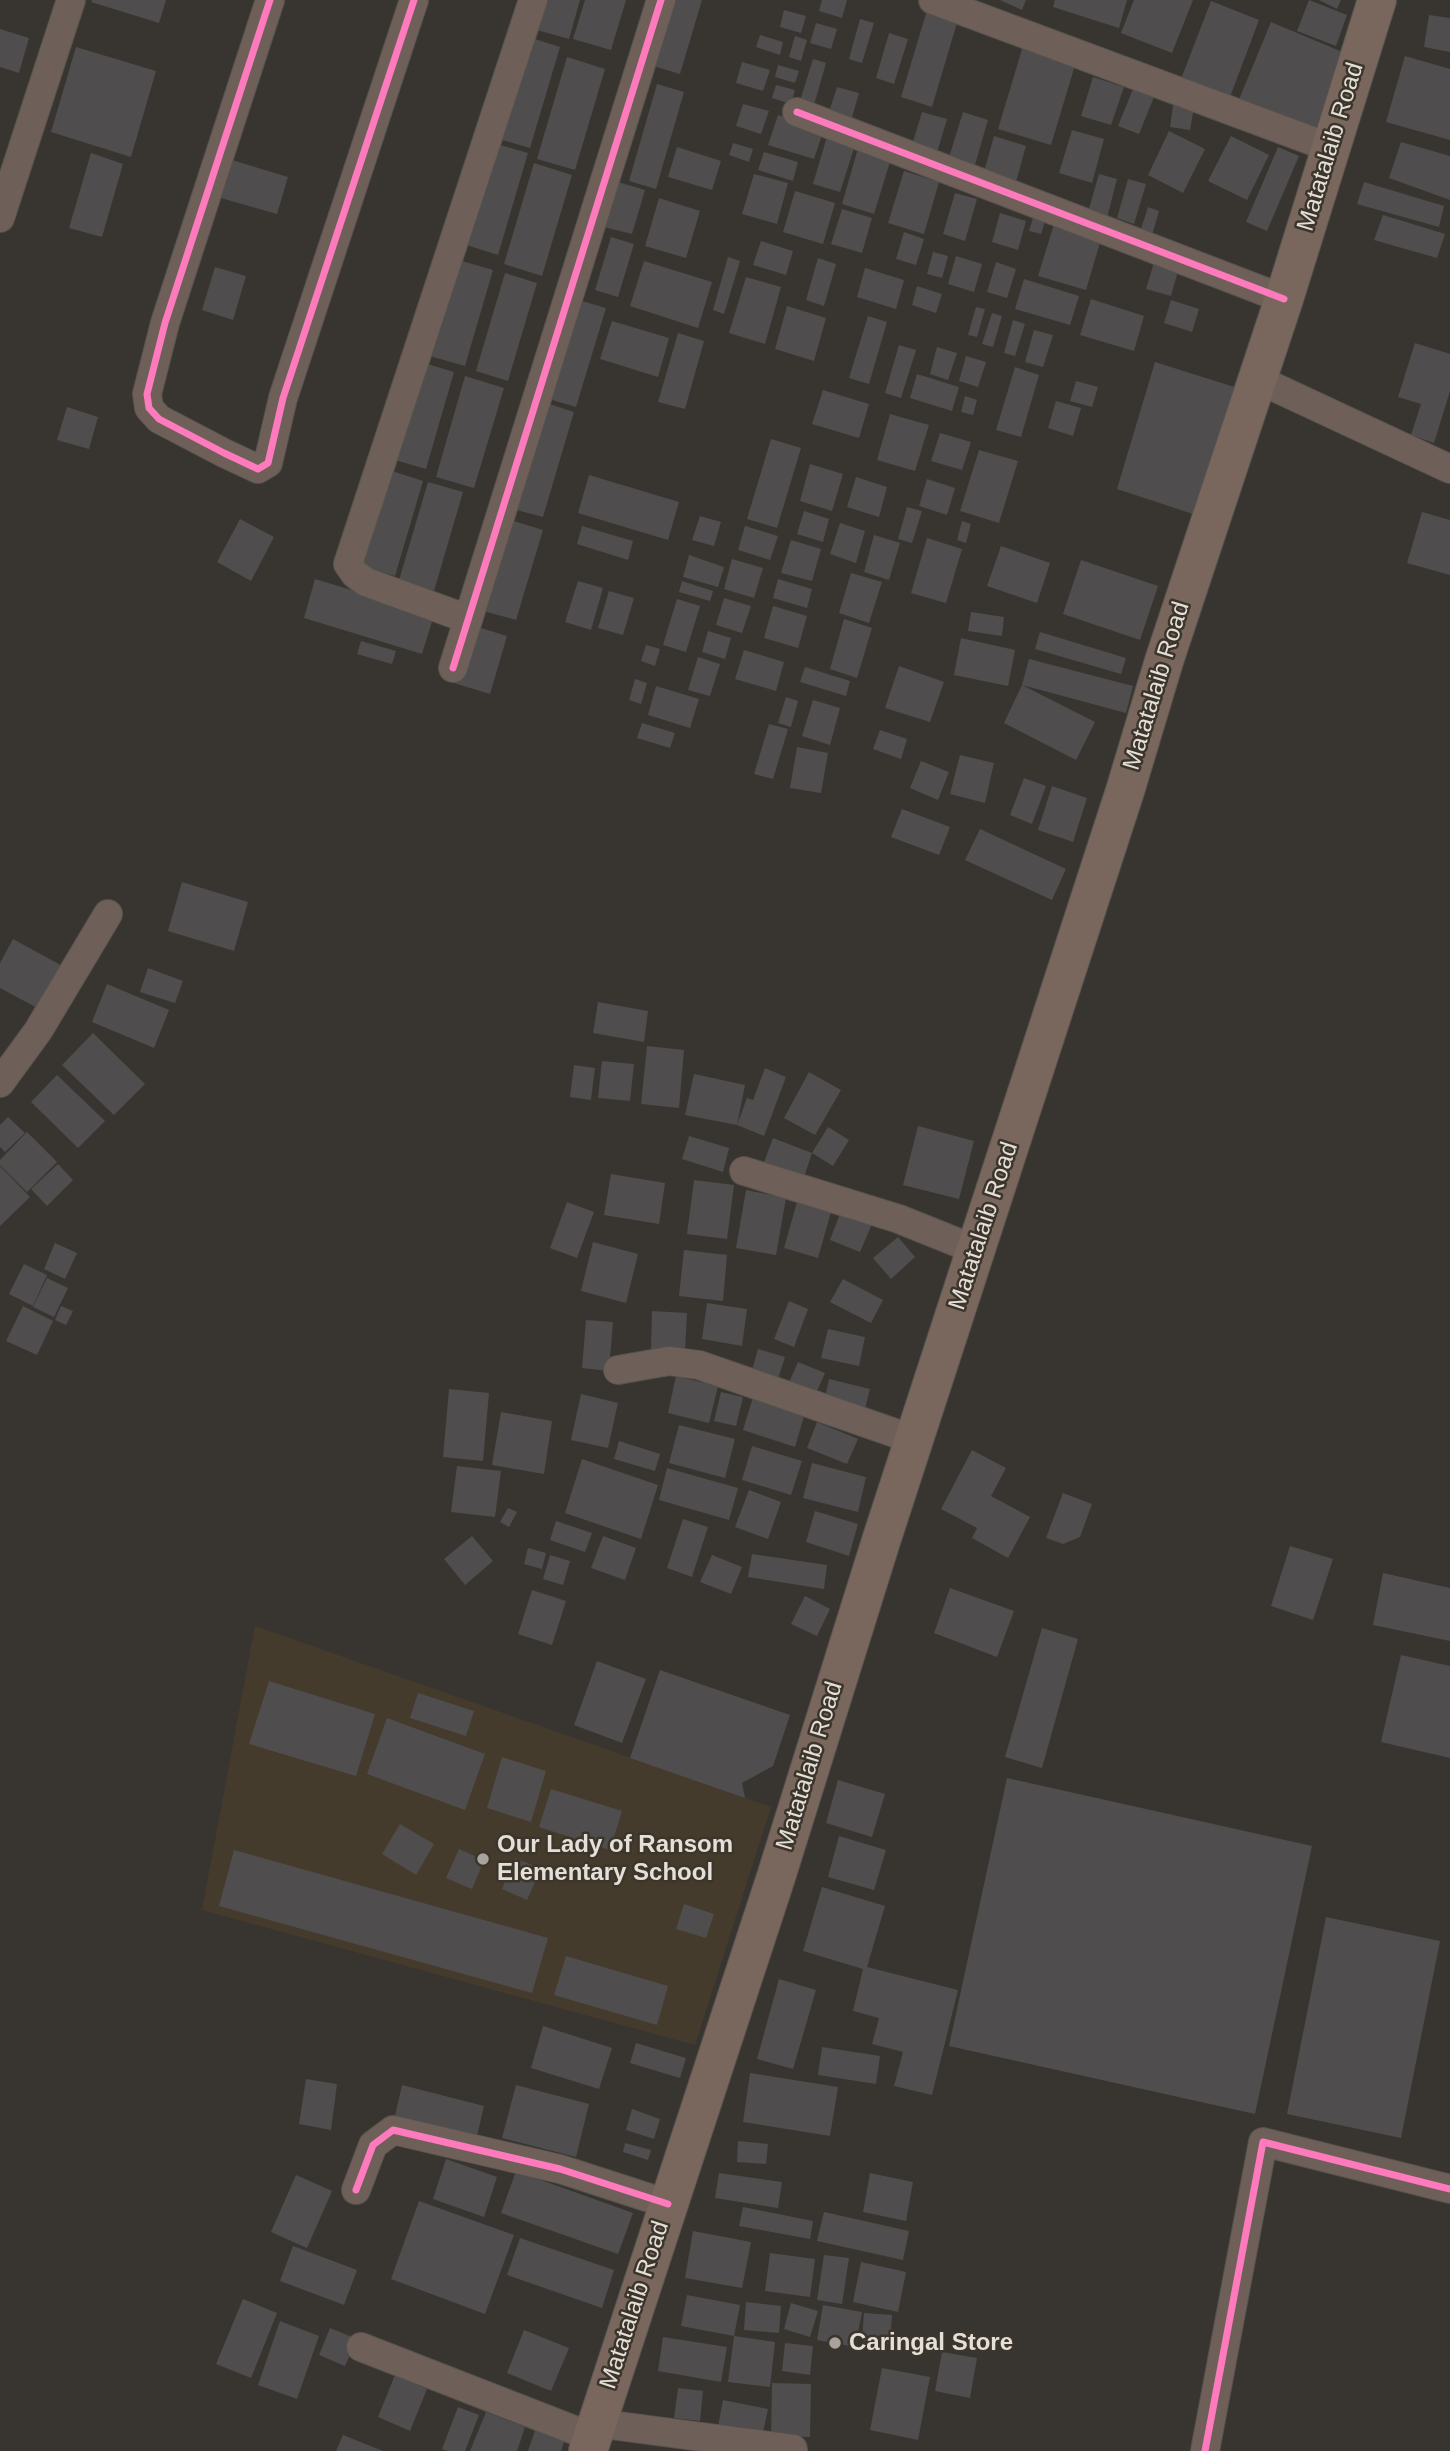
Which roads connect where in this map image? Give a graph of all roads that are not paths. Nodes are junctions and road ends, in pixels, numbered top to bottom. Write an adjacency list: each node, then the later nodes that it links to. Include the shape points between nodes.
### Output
1 (71, 0): 10 (street)
2 (270, 0): 3 (street, via 165,323 147,394 149,408 159,419 258,468 268,463 283,398)
3 (414, 0)
4 (534, 0): 14 (street, via 348,564 366,582)
5 (661, 0): 14 (street)
6 (933, 0): 9 (street)
7 (1377, 0): 9 (main road, Matatalaib Road)
8 (797, 112): 11 (street)
9 (1331, 148): 11 (main road, Matatalaib Road)
10 (0, 218)
11 (1284, 299): 12 (main road, Matatalaib Road)
12 (1257, 379): 13 (street); 19 (main road, Matatalaib Road)
13 (1450, 469)
14 (468, 619): 15 (street)
15 (453, 668)
16 (108, 914): 17 (street, via 38,1031)
17 (0, 1083)
18 (744, 1171): 19 (street, via 899,1219)
19 (976, 1250): 21 (main road, Matatalaib Road)
20 (618, 1370): 21 (street, via 669,1361 699,1365)
21 (915, 1440): 24 (main road, Matatalaib Road)
22 (1450, 2189): 28 (street, via 1263,2142)
23 (356, 2190): 24 (street, via 373,2145 393,2130 560,2169)
24 (667, 2204): 26 (main road, Matatalaib Road)
25 (361, 2347): 26 (street)
26 (592, 2437): 27 (street)
27 (793, 2449)
28 (1205, 2451)

